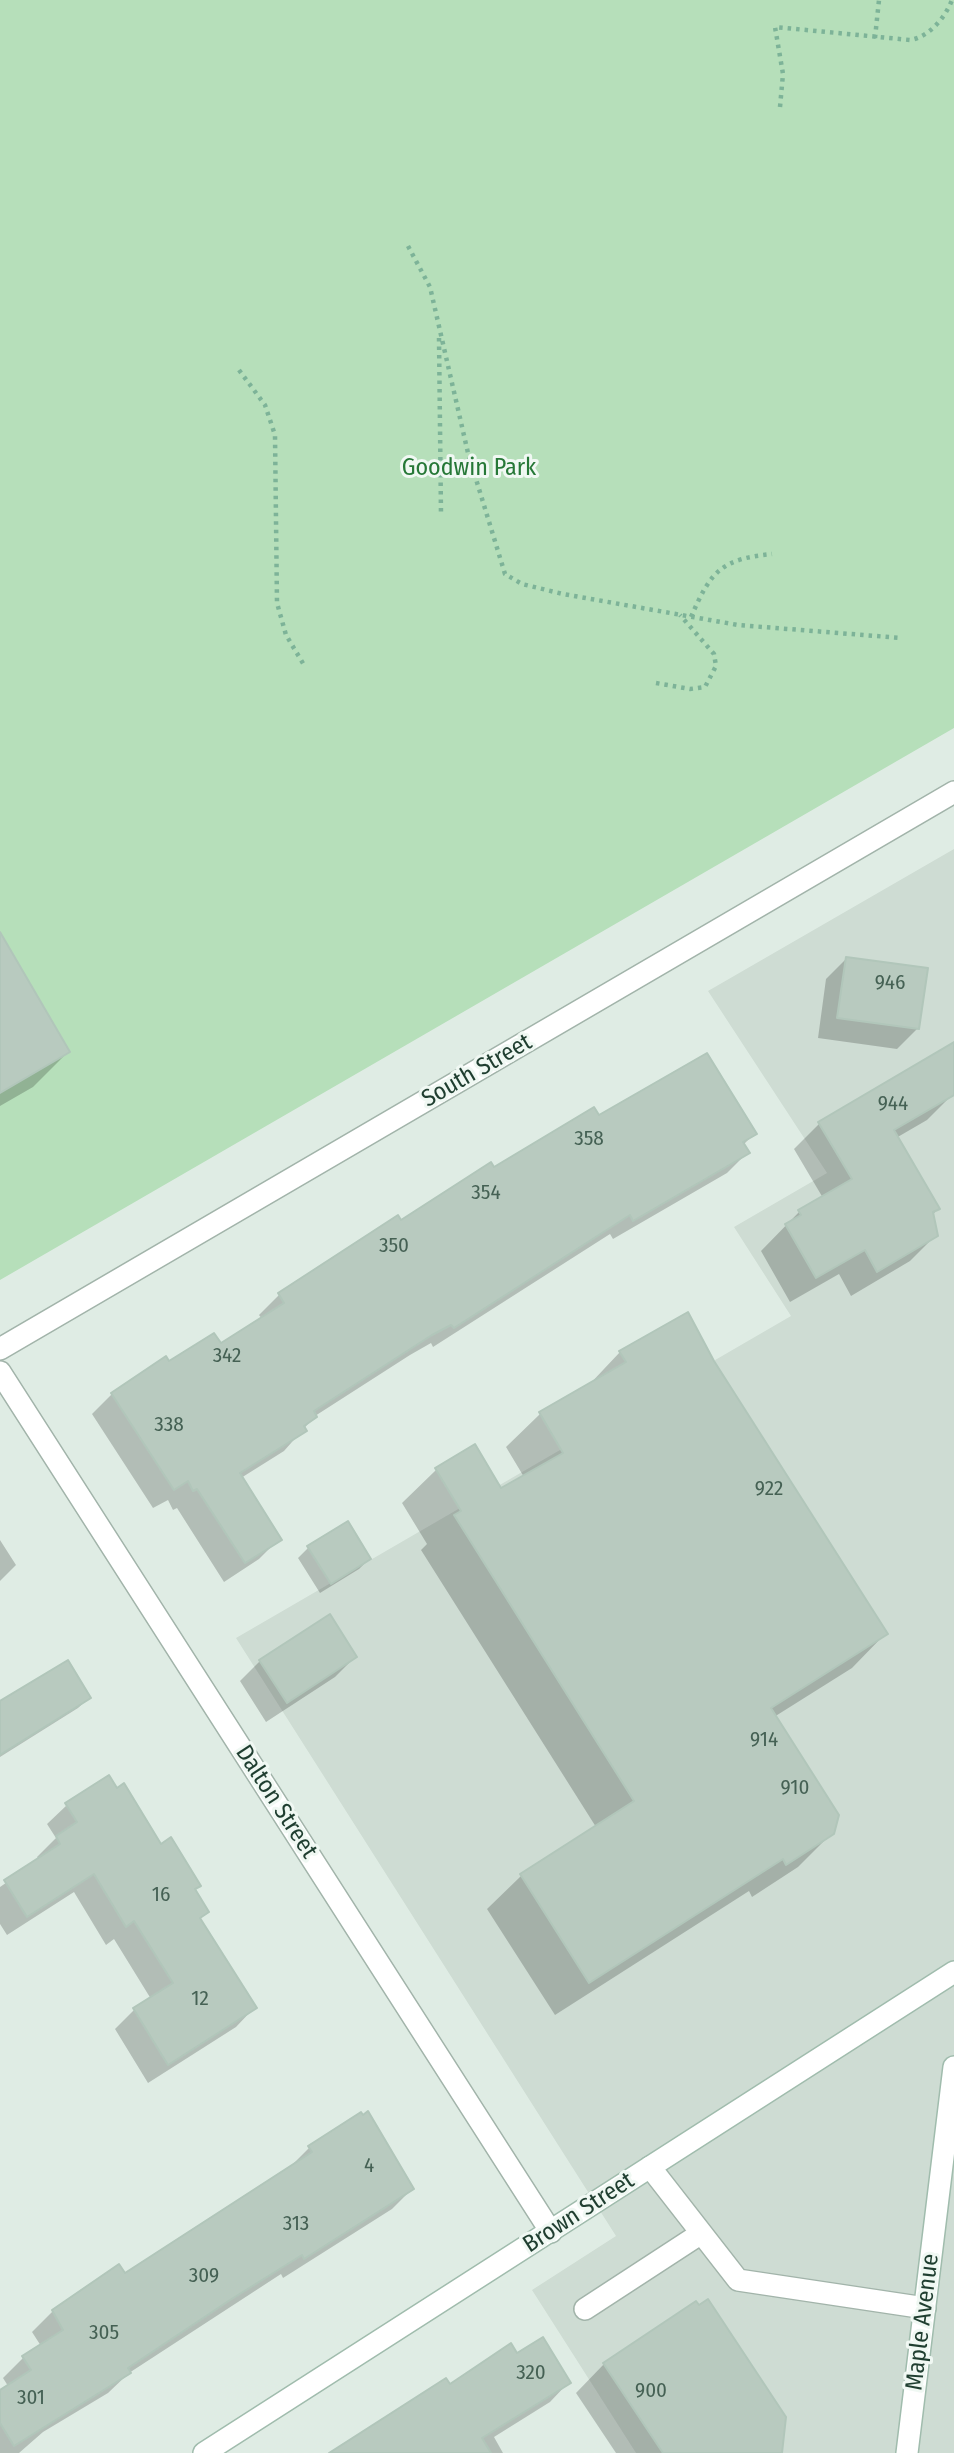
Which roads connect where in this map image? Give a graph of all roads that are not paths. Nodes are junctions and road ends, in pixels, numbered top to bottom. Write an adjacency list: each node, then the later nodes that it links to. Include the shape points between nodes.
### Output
1 (954, 792): 2 (street, South Street)
2 (0, 1349)
3 (0, 1372): 7 (street, Dalton Street)
4 (954, 1972): 6 (street, Brown Street)
5 (954, 2067): 9 (street, Maple Avenue)
6 (650, 2167): 7 (street, Brown Street); 8 (street)
7 (551, 2232): 11 (street, Brown Street)
8 (701, 2234): 9 (street, via 738,2280); 10 (street)
9 (925, 2308): 12 (street, Maple Avenue)
10 (585, 2309)
11 (204, 2453)
12 (907, 2453)

